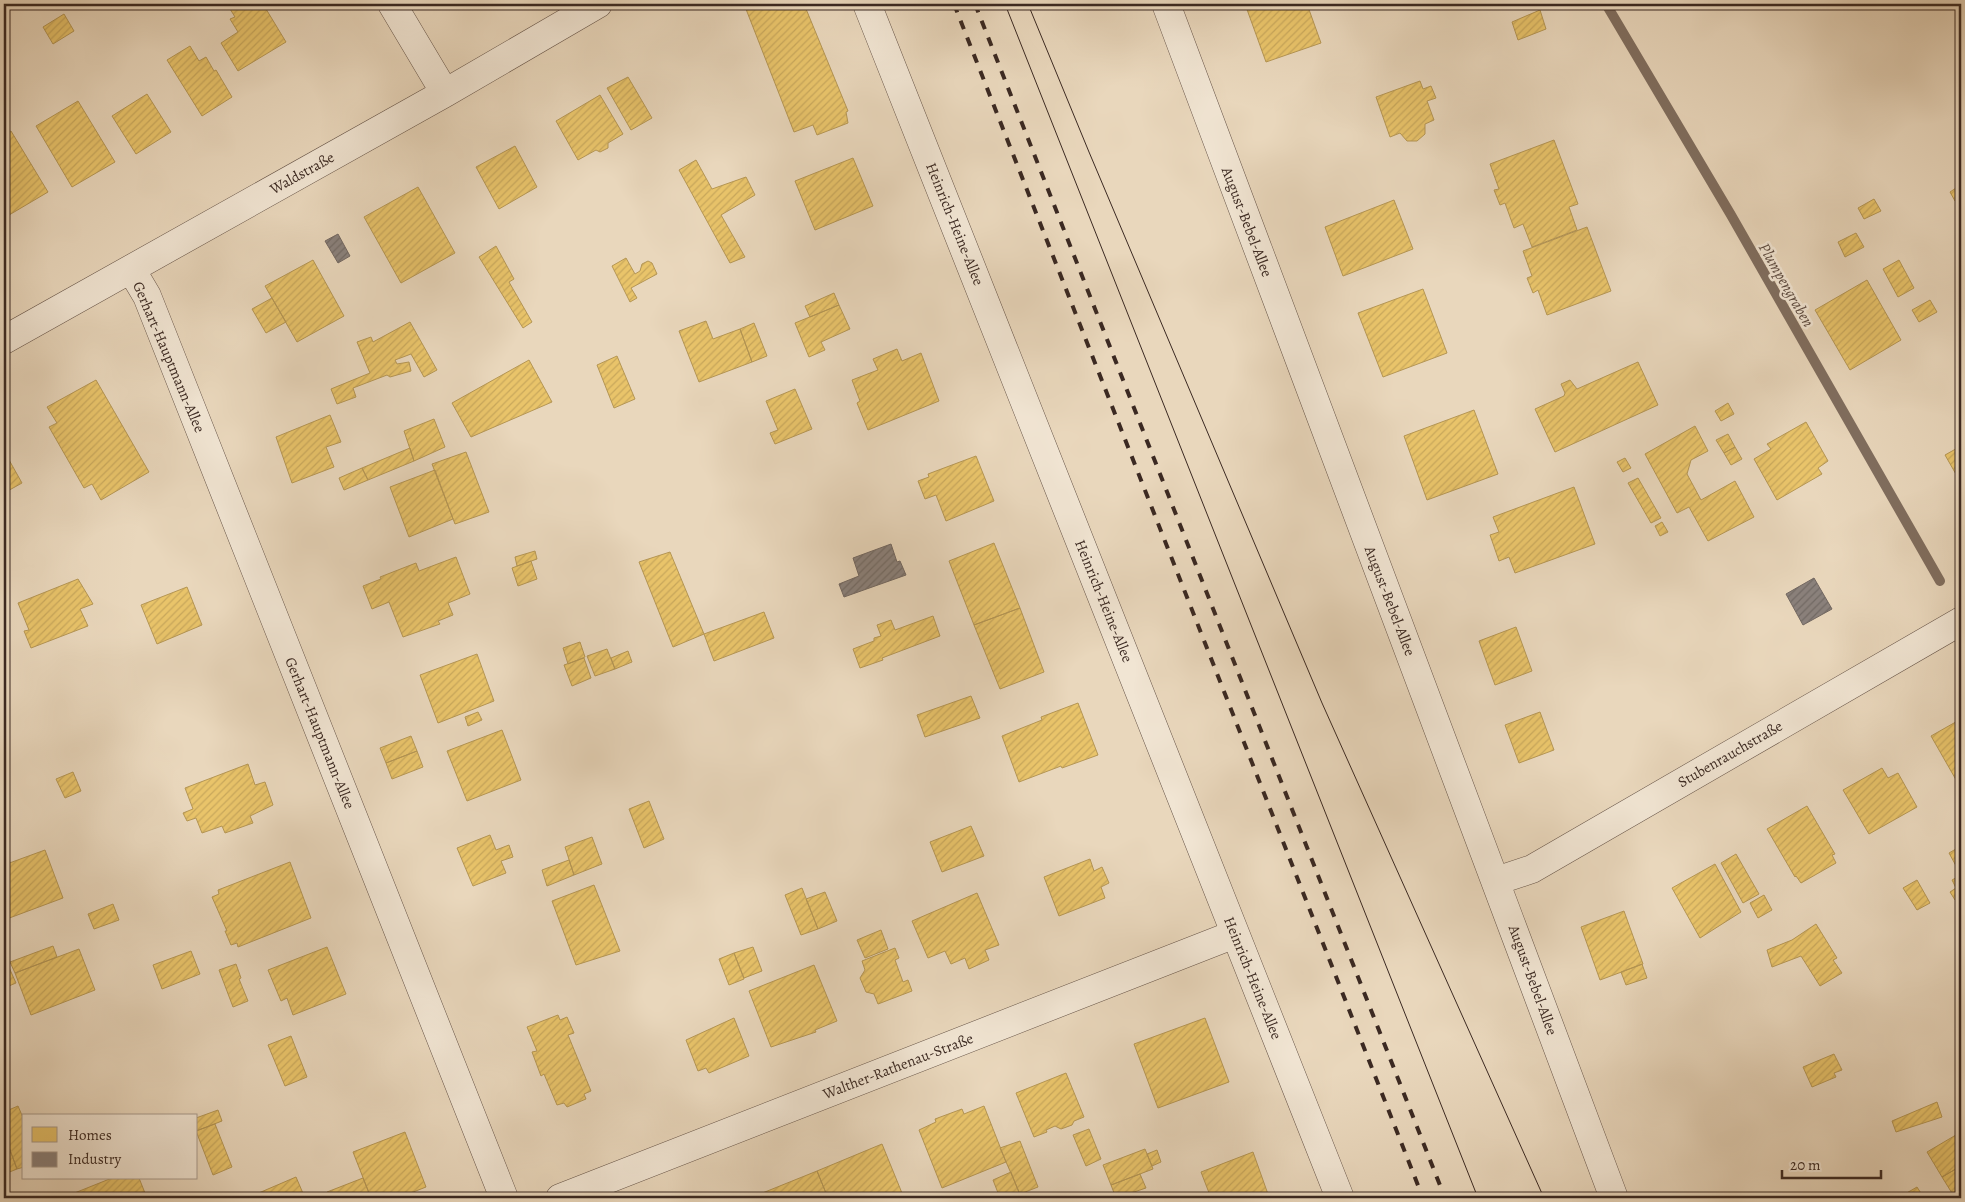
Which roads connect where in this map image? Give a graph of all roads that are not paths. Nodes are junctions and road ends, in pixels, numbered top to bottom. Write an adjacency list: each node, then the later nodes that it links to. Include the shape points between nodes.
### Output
1 (392, 4): 5 (street)
2 (598, 4): 5 (street, Waldstraße)
3 (867, 4): 10 (street, Heinrich-Heine-Allee)
4 (1166, 4): 9 (street, August-Bebel-Allee)
5 (445, 93): 6 (street, Waldstraße)
6 (131, 269): 7 (street, Waldstraße); 11 (street, Gerhart-Hauptmann-Allee, via 147,296)
7 (4, 340)
8 (1961, 621): 9 (street, Stubenrauchstraße, via 1532,868)
9 (1496, 881): 14 (street, August-Bebel-Allee)
10 (1235, 934): 12 (street, Walther-Rathenau-Straße); 13 (street, Heinrich-Heine-Allee)
11 (504, 1198)
12 (560, 1198)
13 (1340, 1198)
14 (1614, 1198)

